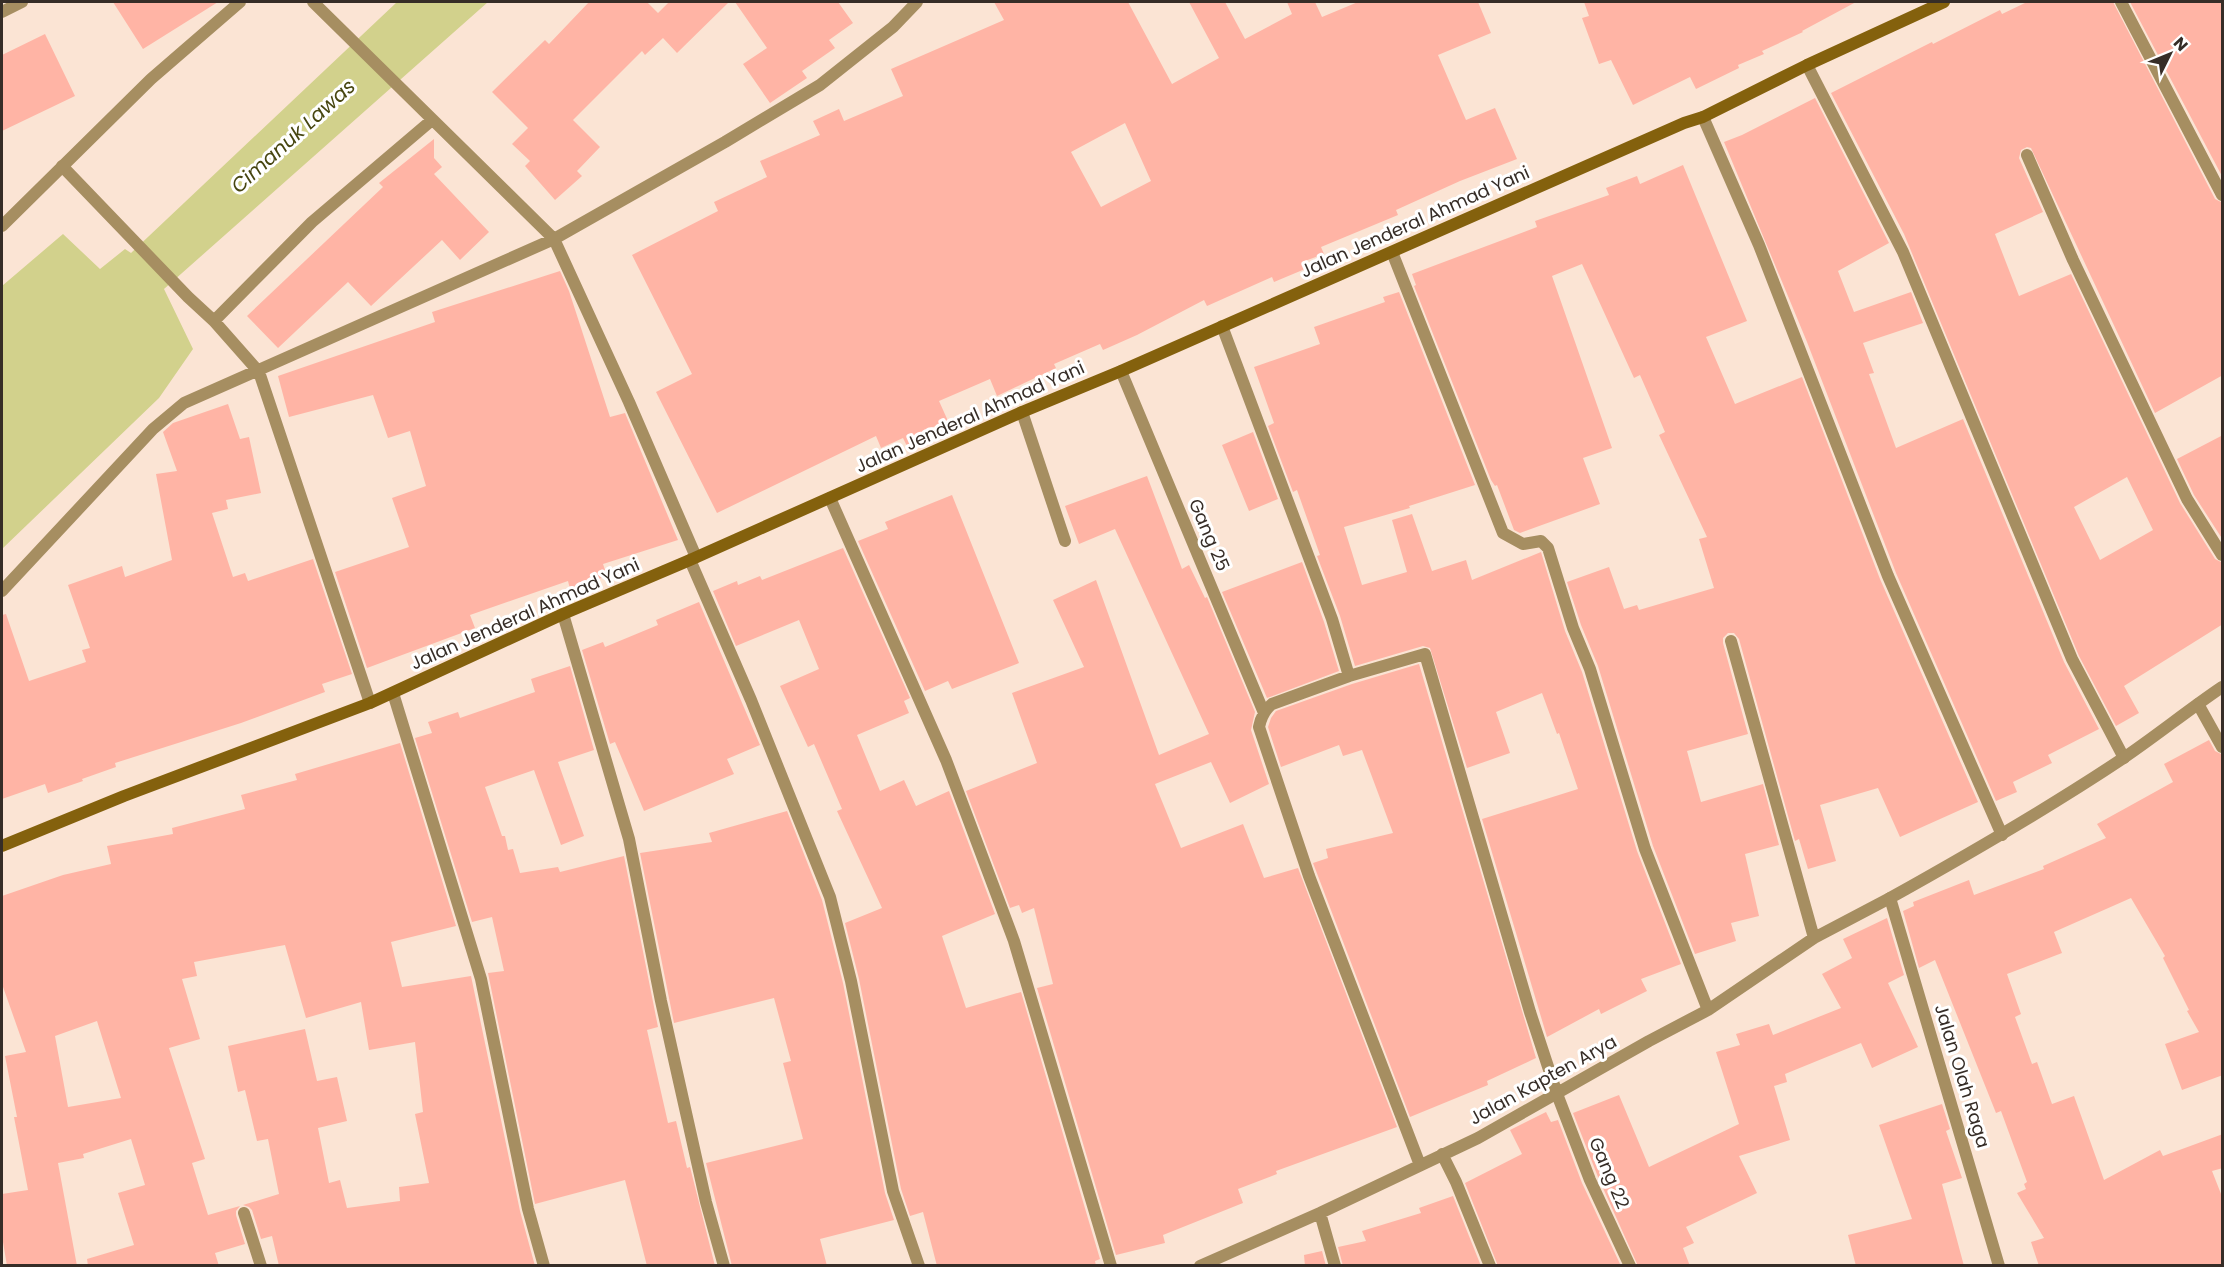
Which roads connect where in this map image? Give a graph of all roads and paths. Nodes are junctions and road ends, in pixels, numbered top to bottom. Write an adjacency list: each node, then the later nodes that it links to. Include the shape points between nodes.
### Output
1 (22, 2): 7 (street)
2 (240, 2): 12 (street, via 151,79)
3 (313, 2): 10 (street)
4 (917, 2): 15 (street, via 893,27 820,85)
5 (1944, 2): 8 (main road, Jalan Jenderal Ahmad Yani)
6 (2121, 2): 13 (street)
7 (2, 12)
8 (1807, 65): 9 (main road, Jalan Jenderal Ahmad Yani); 36 (street, via 1903,252 2072,659)
9 (1703, 117): 16 (main road, Jalan Jenderal Ahmad Yani); 37 (street, via 1759,245 1888,576)
10 (432, 120): 15 (street); 17 (street, via 312,222)
11 (2027, 154): 24 (street, via 2187,499)
12 (62, 166): 14 (street); 17 (street)
13 (2223, 195)
14 (2, 226)
15 (554, 239): 20 (street); 25 (street, via 629,402)
16 (1392, 252): 18 (main road, Jalan Jenderal Ahmad Yani); 41 (street, via 1503,533 1522,544 1541,541 1548,548 1645,849)
17 (214, 321): 20 (street)
18 (1222, 326): 19 (main road, Jalan Jenderal Ahmad Yani); 29 (street)
19 (1121, 371): 21 (main road, Jalan Jenderal Ahmad Yani); 34 (street, Gang 25)
20 (259, 372): 26 (street, via 184,403 153,429); 32 (street)
21 (1022, 412): 22 (main road, Jalan Jenderal Ahmad Yani); 23 (street)
22 (830, 498): 25 (main road, Jalan Jenderal Ahmad Yani); 52 (street, via 946,760 1014,941)
23 (1065, 541)
24 (2223, 555)
25 (693, 559): 27 (main road, Jalan Jenderal Ahmad Yani); 51 (street, via 830,897 893,1191)
26 (2, 591)
27 (563, 614): 31 (main road, Jalan Jenderal Ahmad Yani); 50 (street, via 628,840 706,1202)
28 (1731, 641): 40 (street)
29 (1350, 676): 34 (street, via 1272,704); 42 (street, Gang 22, via 1425,654)
30 (2223, 687): 33 (street, Jalan Kapten Arya)
31 (393, 693): 32 (main road, Jalan Jenderal Ahmad Yani); 49 (street, via 481,980 528,1209)
32 (370, 703): 38 (main road, Jalan Jenderal Ahmad Yani)
33 (2198, 704): 35 (street); 36 (street, Jalan Kapten Arya)
34 (1264, 713): 44 (street, via 1259,727 1309,876)
35 (2223, 747)
36 (2124, 758): 37 (street, Jalan Kapten Arya)
37 (2002, 835): 39 (street, Jalan Kapten Arya)
38 (2, 846)
39 (1890, 897): 40 (street, Jalan Kapten Arya); 56 (street, Jalan Olah Raga)
40 (1814, 938): 41 (street, Jalan Kapten Arya)
41 (1708, 1010): 42 (street, Jalan Kapten Arya)
42 (1557, 1094): 43 (street, Jalan Kapten Arya); 55 (street, Gang 22, via 1590,1180)
43 (1442, 1154): 44 (street, Jalan Kapten Arya); 54 (street)
44 (1420, 1166): 46 (street, Jalan Kapten Arya)
45 (244, 1213): 48 (street)
46 (1320, 1213): 47 (street, Jalan Kapten Arya); 53 (street)
47 (1201, 1265)
48 (261, 1266)
49 (544, 1266)
50 (724, 1266)
51 (919, 1266)
52 (1111, 1266)
53 (1335, 1266)
54 (1490, 1266)
55 (1630, 1266)
56 (1999, 1266)

